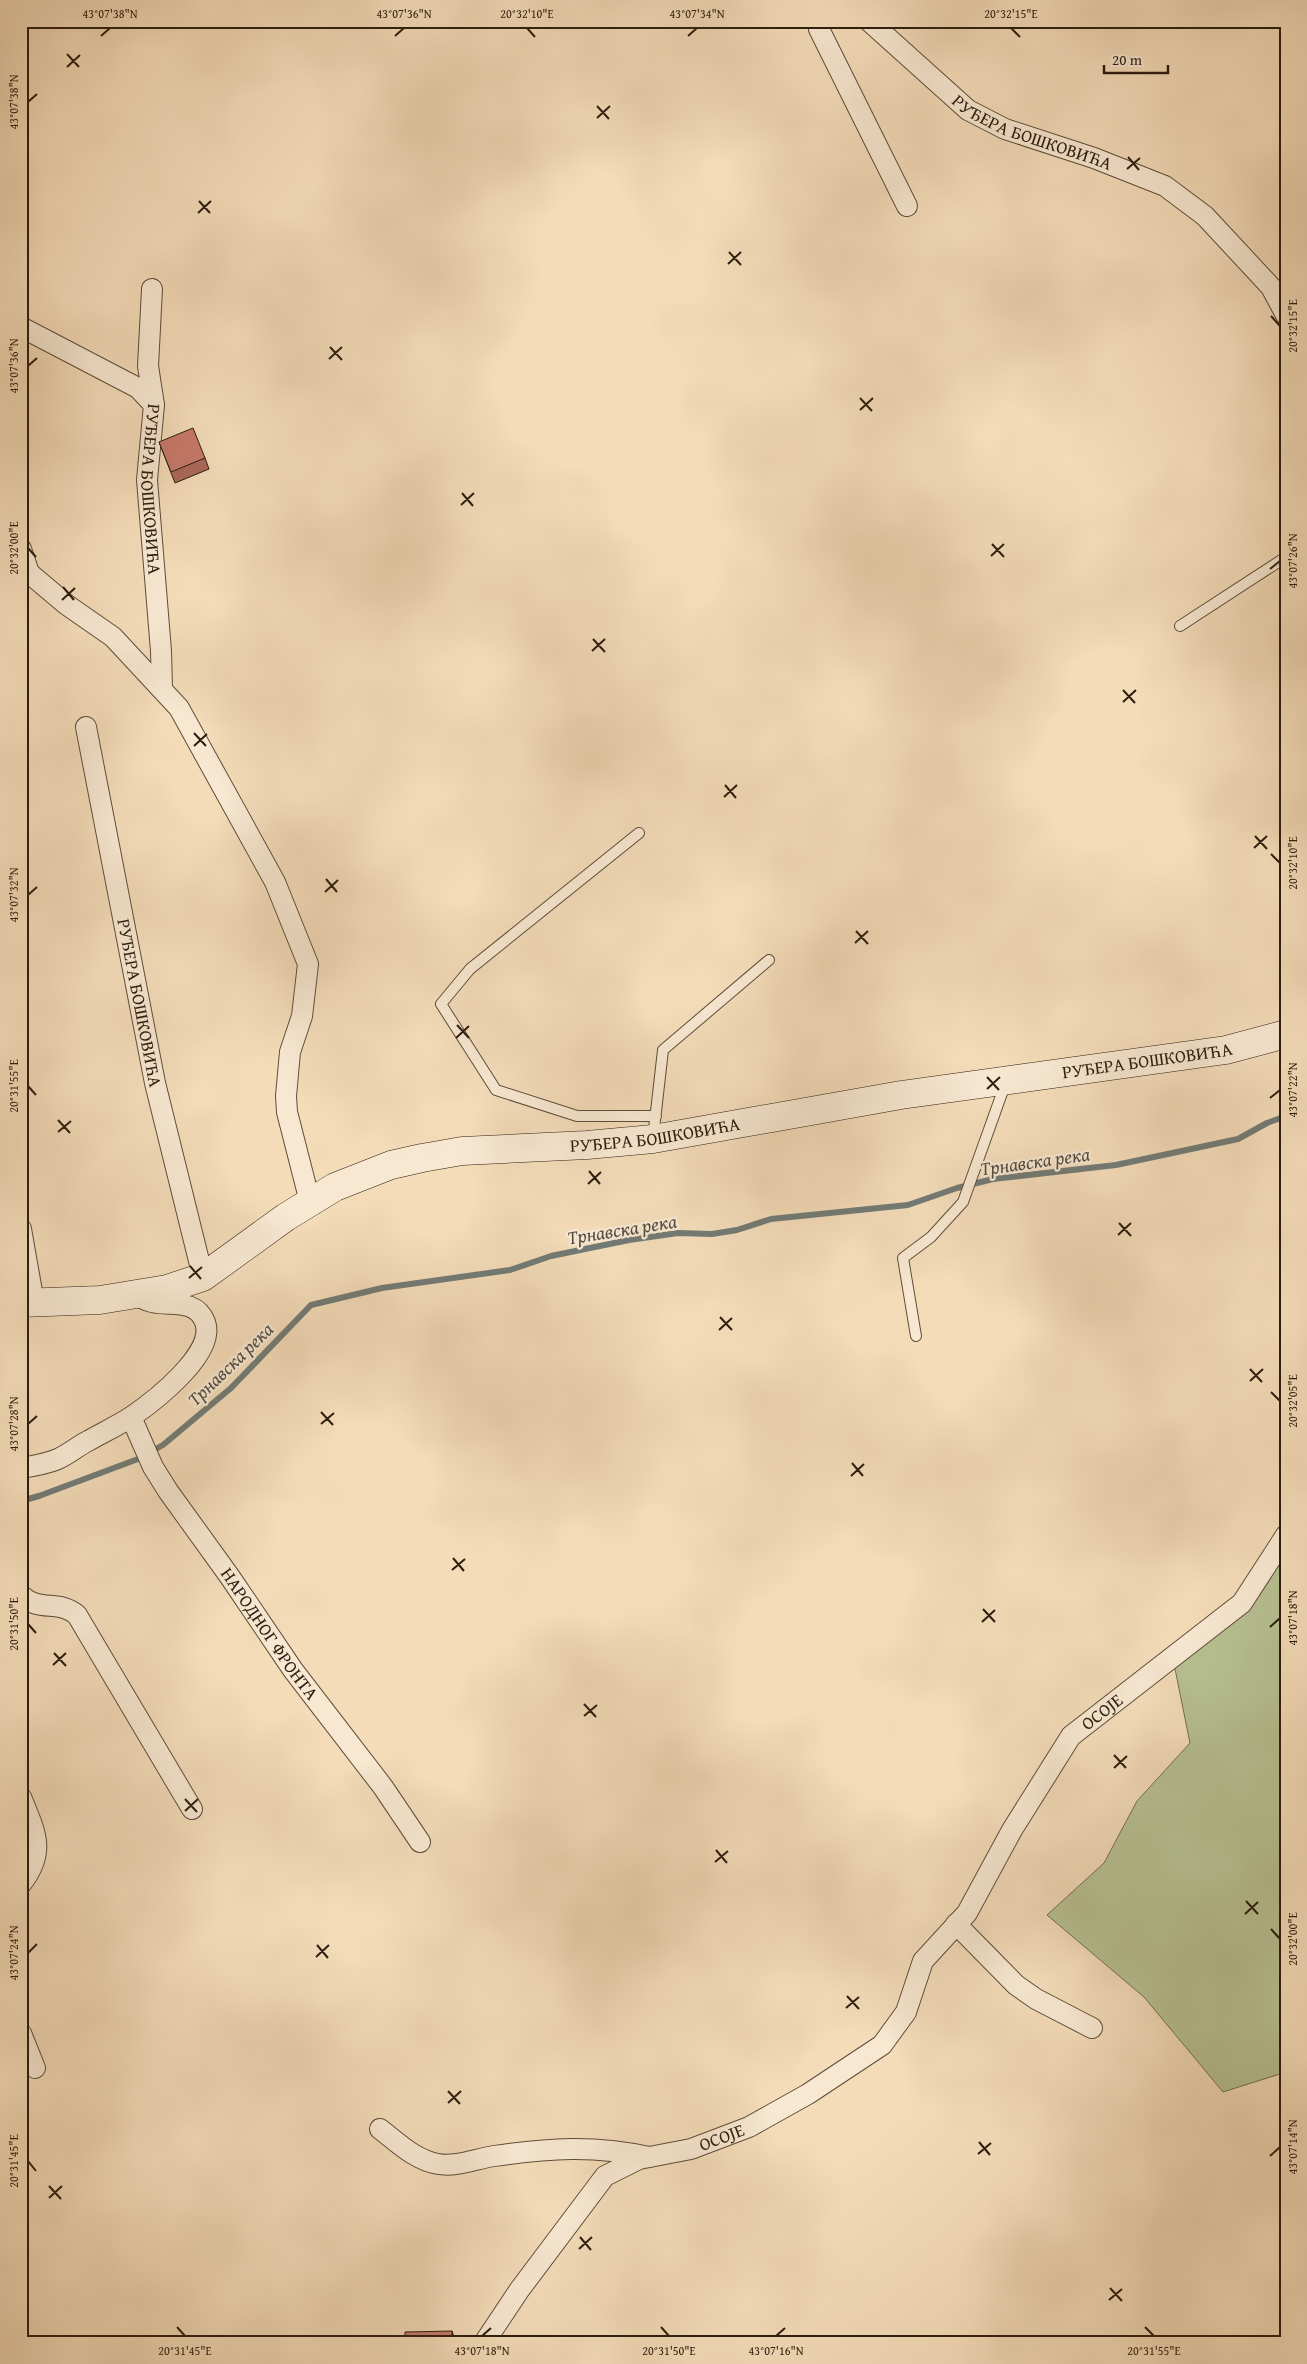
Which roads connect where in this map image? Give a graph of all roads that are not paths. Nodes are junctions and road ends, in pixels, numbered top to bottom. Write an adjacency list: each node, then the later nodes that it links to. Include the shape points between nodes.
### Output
1 (822, 21): 3 (street, via 819,29)
2 (869, 21): 5 (street, РУЂЕРА БОШКОВИЋА, via 968,110 1005,129 1094,158 1165,186 1205,216 1271,288)
3 (907, 206)
4 (152, 290): 7 (street, РУЂЕРА БОШКОВИЋА, via 148,366)
5 (1286, 315)
6 (21, 327): 7 (street, via 138,388)
7 (154, 405): 12 (street, РУЂЕРА БОШКОВИЋА, via 147,480)
8 (21, 549): 10 (street)
9 (1286, 557): 11 (lane)
10 (25, 572): 12 (street, via 113,637)
11 (1180, 626)
12 (162, 690): 19 (street, via 179,708 275,882 308,964 302,1016 290,1052 286,1088 287,1112)
13 (86, 727): 21 (street, РУЂЕРА БОШКОВИЋА, via 155,1082)
14 (639, 833): 18 (lane, РУЂЕРА БОШКОВИЋА, via 470,969 441,1004 496,1090 577,1116)
15 (769, 960): 18 (lane, via 663,1050)
16 (1286, 1034): 17 (main road, РУЂЕРА БОШКОВИЋА, via 1226,1050)
17 (1007, 1080): 18 (main road, РУЂЕРА БОШКОВИЋА); 24 (lane, via 964,1200 931,1237 903,1258)
18 (654, 1128): 19 (main road, РУЂЕРА БОШКОВИЋА, via 614,1144 441,1154 353,1178)
19 (310, 1202): 21 (main road, РУЂЕРА БОШКОВИЋА)
20 (21, 1229): 23 (street, РУЂЕРА БОШКОВИЋА)
21 (202, 1276): 22 (main road, РУЂЕРА БОШКОВИЋА, via 167,1289)
22 (137, 1294): 23 (main road, РУЂЕРА БОШКОВИЋА, via 100,1300); 25 (street, via 154,1304 183,1304 198,1312 206,1327 205,1338 194,1361)
23 (27, 1303)
24 (916, 1336)
25 (131, 1417): 26 (street, via 59,1459); 31 (street, НАРОДНОГ ФРОНТА, via 153,1467 293,1670 383,1787)
26 (21, 1468)
27 (1286, 1535): 33 (street, ОСОЈЕ, via 1242,1603 1071,1736)
28 (21, 1595): 30 (street, via 35,1605 62,1606 77,1615)
29 (21, 1797): 32 (street, via 37,1837 38,1848 31,1870)
30 (192, 1809)
31 (420, 1842)
32 (21, 1884)
33 (956, 1924): 34 (street, via 1016,1985); 38 (street, ОСОЈЕ, via 923,1962 906,2012 882,2045 808,2094 749,2126 691,2149)
34 (1092, 2028)
35 (21, 2033): 36 (street)
36 (35, 2068)
37 (380, 2129): 38 (street, via 416,2156 437,2164 562,2148 616,2150)
38 (648, 2158): 39 (street, ОСОЈЕ, via 639,2159 605,2176 520,2289)
39 (484, 2343)

